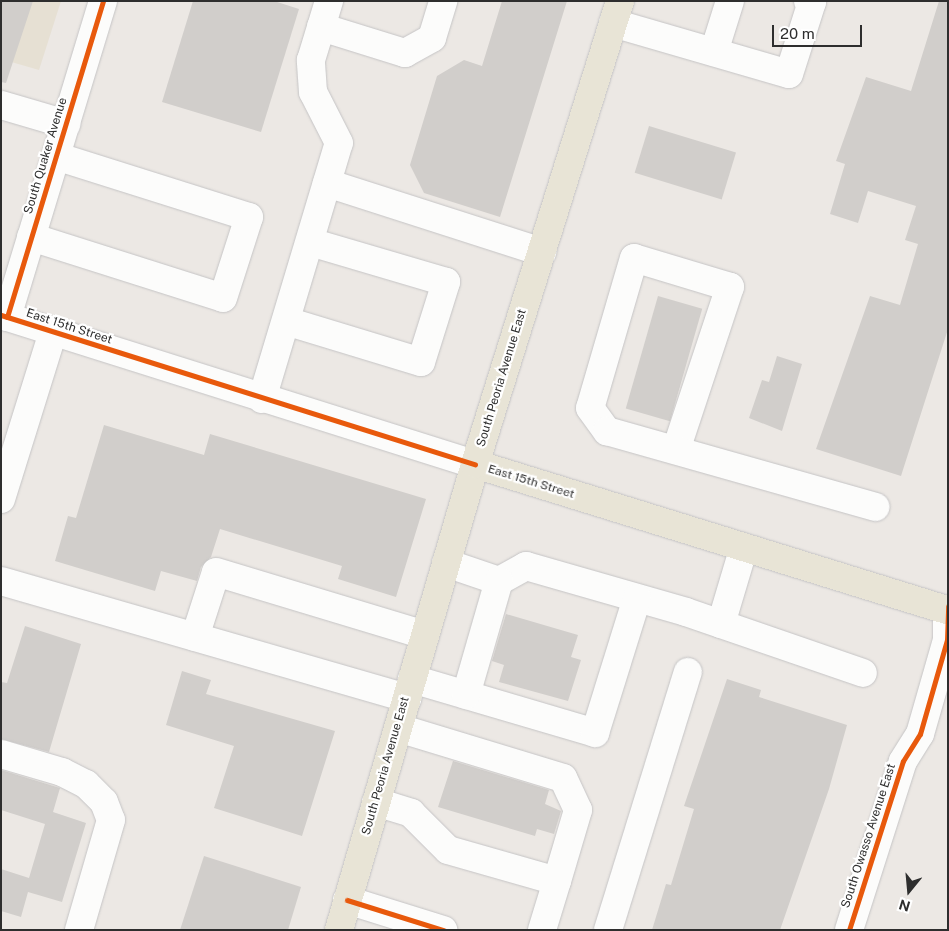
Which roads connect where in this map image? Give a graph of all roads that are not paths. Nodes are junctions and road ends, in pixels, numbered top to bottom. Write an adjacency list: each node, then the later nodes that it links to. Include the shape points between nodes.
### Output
1 (103, 1): 10 (street, South Quaker Avenue)
2 (329, 1): 7 (street)
3 (443, 1): 7 (street, via 432,38 405,53)
4 (730, 1): 8 (street)
5 (808, 1): 8 (street, via 812,2 789,74)
6 (617, 12): 8 (street); 15 (main road, South Peoria Avenue East)
7 (322, 27): 12 (street, via 311,60 313,92 339,143)
8 (714, 52)
9 (1, 105): 10 (street)
10 (66, 124): 11 (street, South Quaker Avenue)
11 (56, 156): 13 (street, South Quaker Avenue); 13 (street, via 249,216 223,298)
12 (327, 184): 14 (street); 15 (street)
13 (31, 237): 16 (street, South Quaker Avenue)
14 (310, 242): 17 (street); 17 (street, via 446,282 421,362)
15 (542, 252): 21 (main road, South Peoria Avenue East)
16 (4, 316): 18 (street, East 15th Street)
17 (286, 321): 19 (street)
18 (53, 332): 19 (street, East 15th Street); 22 (street)
19 (262, 399): 21 (street, East 15th Street)
20 (676, 450): 20 (street, via 730,287 634,258 590,408 607,431); 23 (street)
21 (475, 464): 24 (main road, East 15th Street); 25 (main road, South Peoria Avenue East)
22 (1, 499)
23 (875, 507)
24 (744, 547): 29 (main road, East 15th Street); 30 (street)
25 (446, 563): 26 (street); 31 (main road, South Peoria Avenue East)
26 (499, 580): 28 (street, via 526,566); 36 (street)
27 (1, 581): 32 (street)
28 (637, 598): 30 (street); 36 (street, via 595,733)
29 (947, 608): 47 (street, South Owasso Avenue East, via 947,640 920,734 903,761)
30 (720, 624): 34 (street)
31 (425, 635): 32 (street, via 216,572); 35 (main road, South Peoria Avenue East)
32 (195, 637): 35 (street)
33 (688, 672): 46 (street)
34 (863, 673)
35 (409, 688): 36 (street); 37 (main road, South Peoria Avenue East)
36 (466, 695)
37 (398, 728): 39 (main road, South Peoria Avenue East); 40 (street, via 563,778 578,810)
38 (1, 754): 42 (street, via 62,772 86,784 104,802 111,820)
39 (376, 802): 40 (street, via 411,813 448,850); 41 (main road, South Peoria Avenue East)
40 (557, 881): 45 (street)
41 (347, 900): 43 (main road, South Peoria Avenue East); 44 (street)
42 (79, 930)
43 (339, 930)
44 (443, 930)
45 (542, 930)
46 (608, 930)
47 (849, 930)

